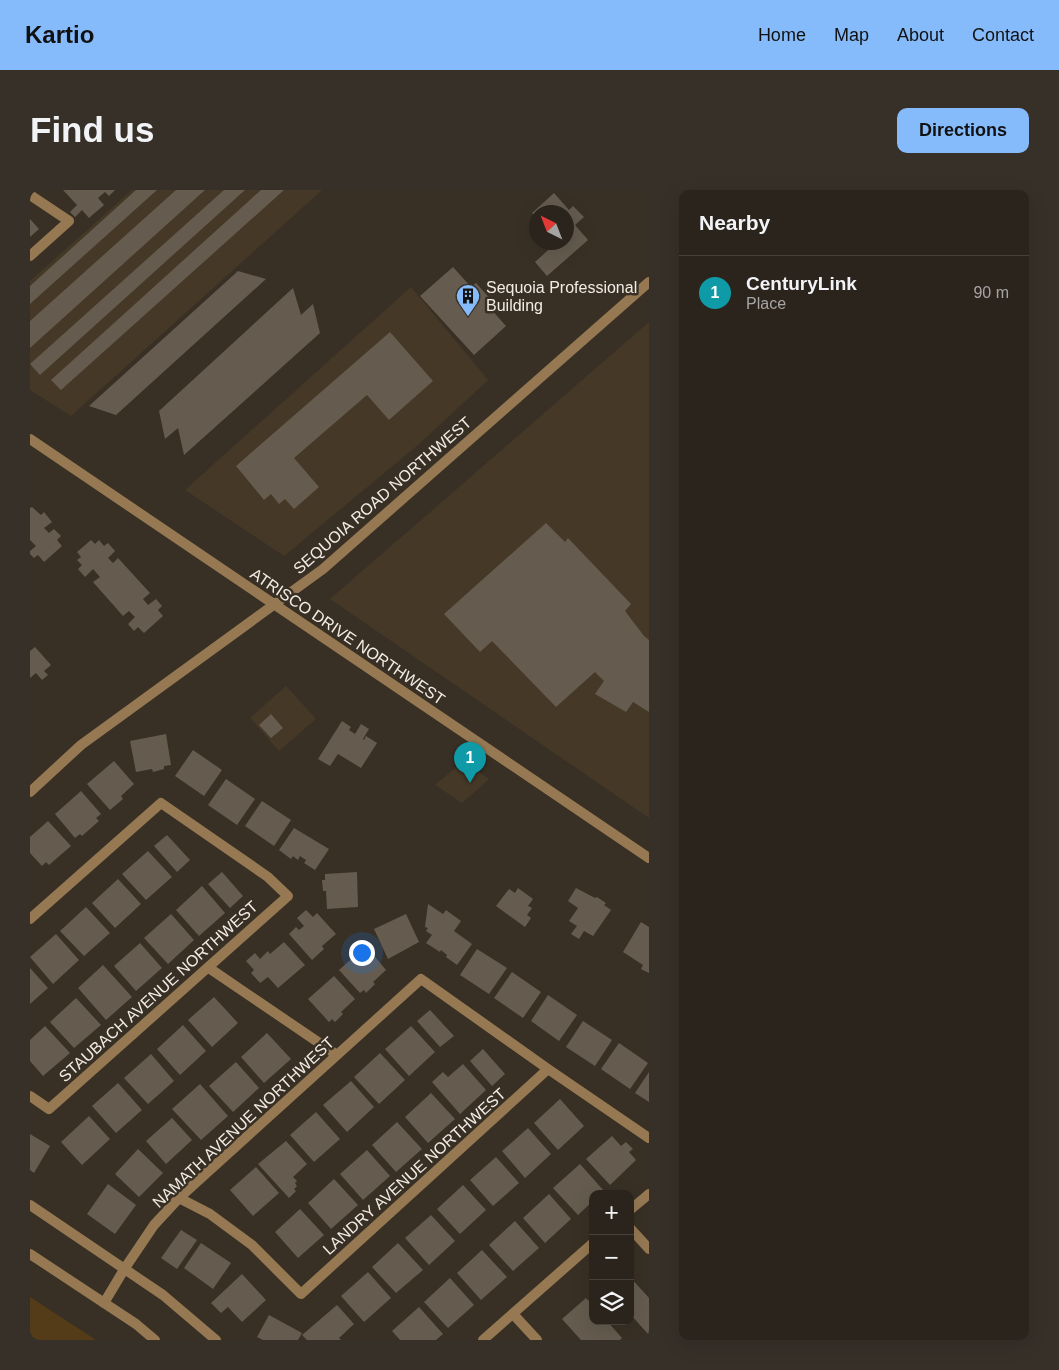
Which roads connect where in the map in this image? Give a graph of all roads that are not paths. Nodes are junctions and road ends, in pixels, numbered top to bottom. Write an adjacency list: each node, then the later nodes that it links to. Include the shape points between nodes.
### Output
1 (30, 194): 2 (street, via 70,221)
2 (30, 256)
3 (649, 282): 5 (street, SEQUOIA ROAD NORTHWEST, via 323,568)
4 (30, 439): 5 (street, ATRISCO DRIVE NORTHWEST)
5 (273, 604): 6 (street, SEQUOIA ROAD NORTHWEST, via 81,745); 7 (street, ATRISCO DRIVE NORTHWEST)
6 (30, 792)
7 (649, 858)
8 (30, 919): 9 (street, STAUBACH AVENUE NORTHWEST, via 161,803 268,877 288,896)
9 (209, 968): 10 (street); 12 (street, STAUBACH AVENUE NORTHWEST, via 48,1109)
10 (337, 1055): 11 (street, NAMATH AVENUE NORTHWEST, via 421,979); 15 (street, NAMATH AVENUE NORTHWEST)
11 (548, 1069): 13 (street); 15 (street, LANDRY AVENUE NORTHWEST, via 301,1294 252,1245 210,1214)
12 (30, 1096)
13 (649, 1138)
14 (649, 1194): 17 (street)
15 (179, 1198): 22 (street, NAMATH AVENUE NORTHWEST, via 154,1225)
16 (30, 1205): 22 (street)
17 (634, 1207)
18 (634, 1232): 20 (street)
19 (589, 1248): 24 (street)
20 (649, 1249)
21 (30, 1254): 23 (street)
22 (125, 1268): 23 (street, NAMATH AVENUE NORTHWEST); 26 (street)
23 (104, 1303): 25 (street)
24 (513, 1314): 27 (street); 28 (street)
25 (155, 1340)
26 (216, 1340)
27 (483, 1340)
28 (537, 1340)

